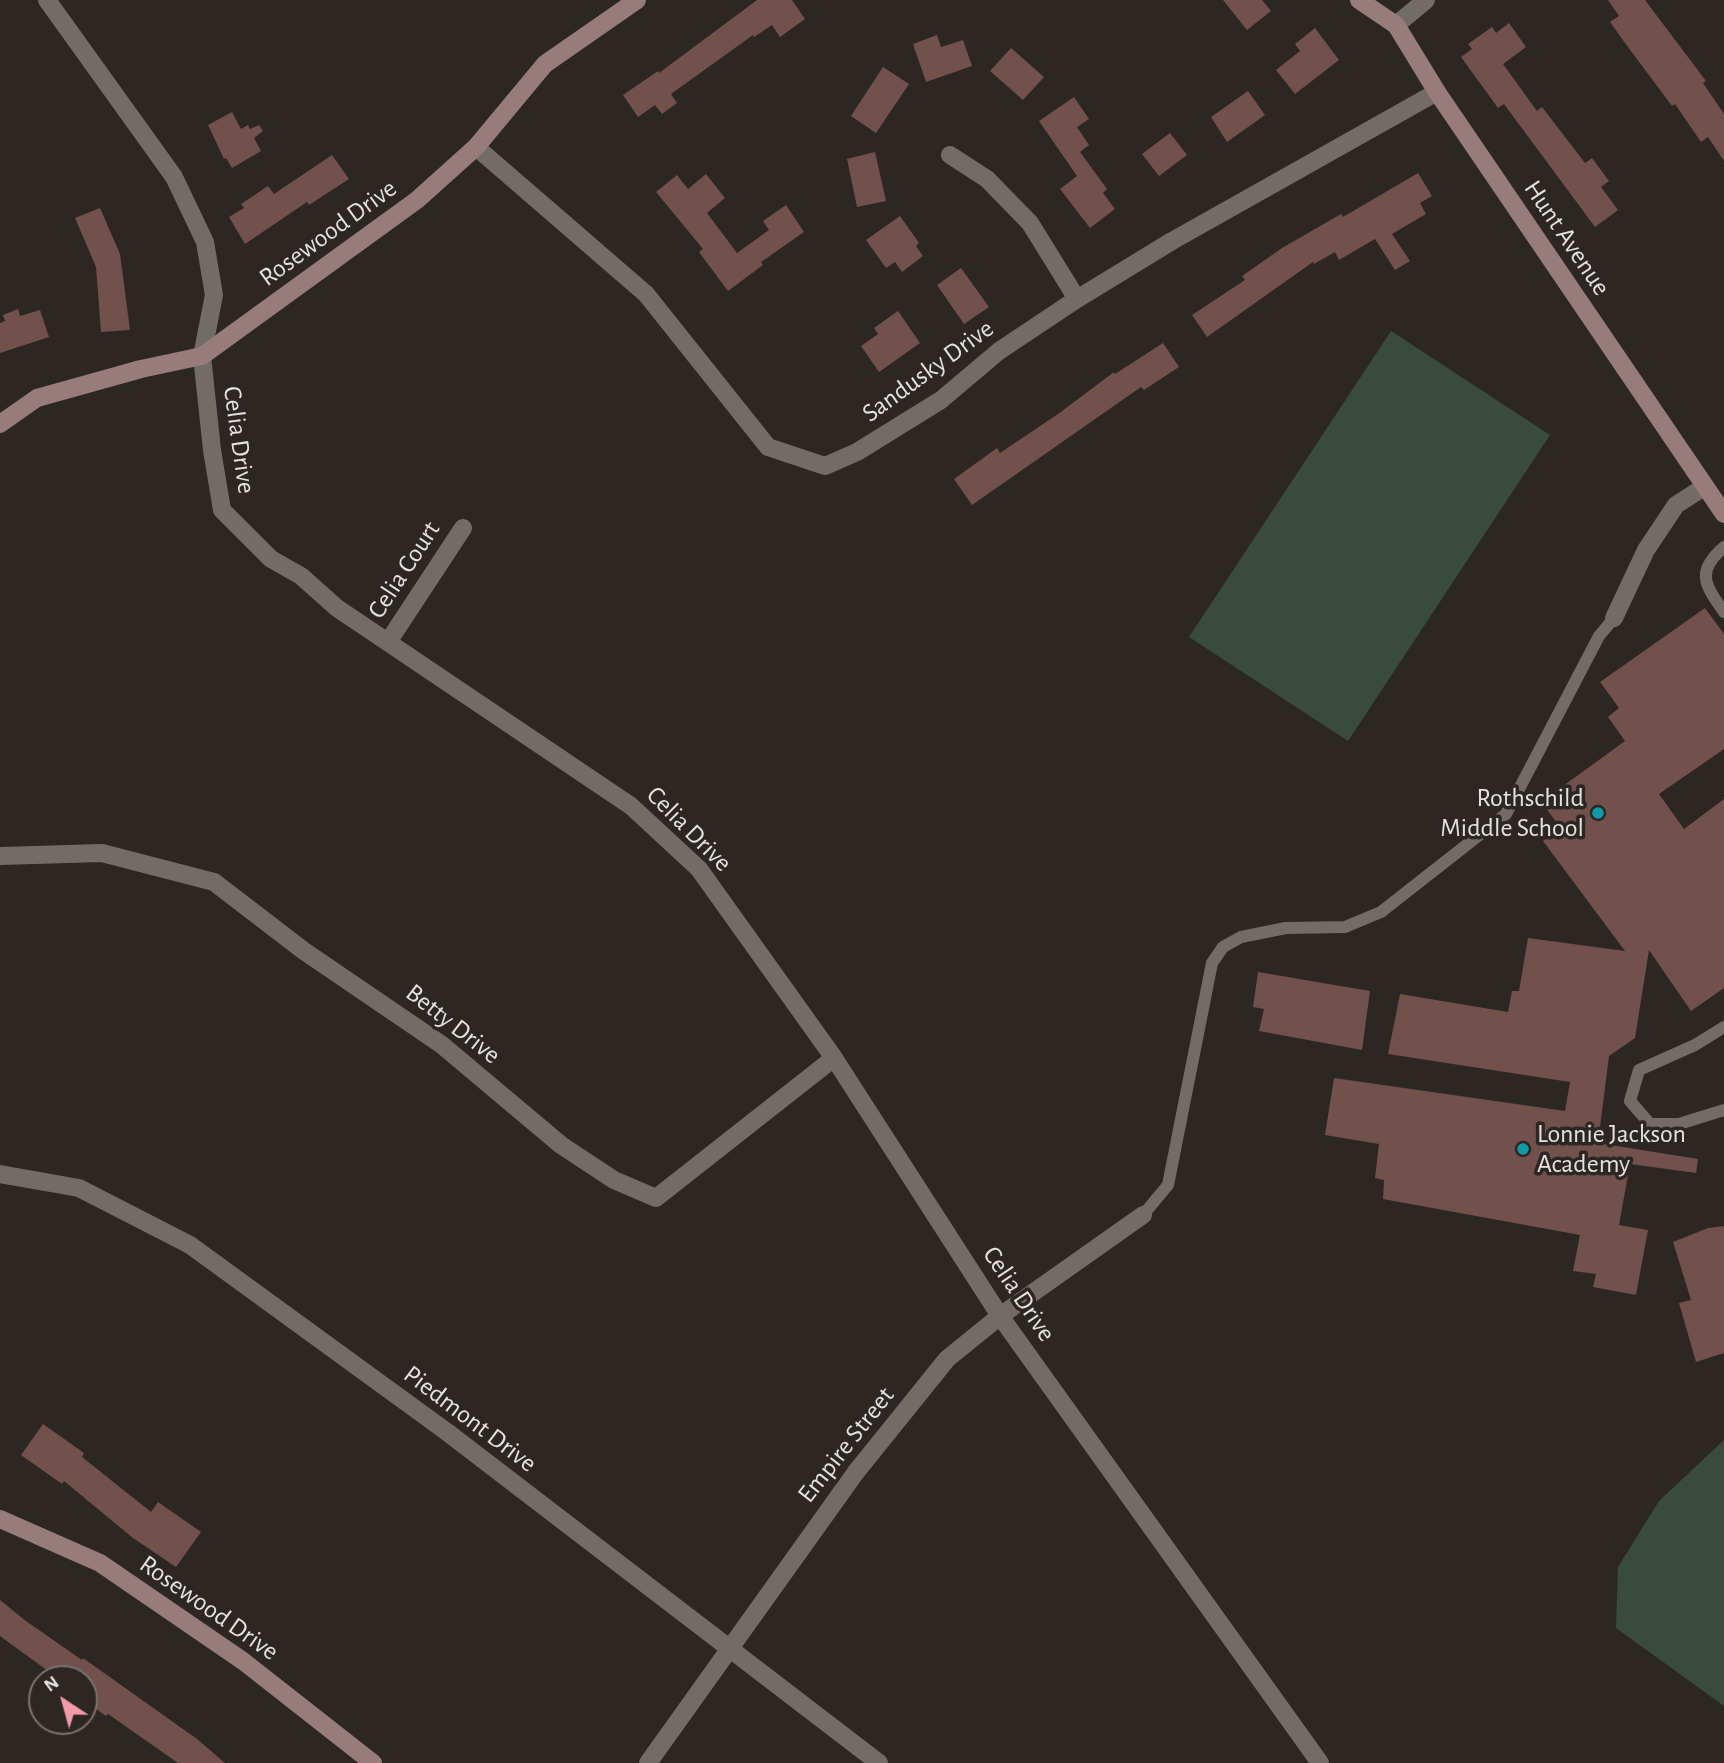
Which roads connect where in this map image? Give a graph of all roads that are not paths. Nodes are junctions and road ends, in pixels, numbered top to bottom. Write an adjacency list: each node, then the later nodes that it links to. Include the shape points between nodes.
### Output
1 (47, 0): 10 (street, Celia Drive, via 174,177 205,242 214,295)
2 (637, 0): 7 (street, Rosewood Drive, via 545,64)
3 (1359, 0): 5 (street, Hunt Avenue)
4 (1426, 0): 5 (street)
5 (1396, 25): 6 (street, Hunt Avenue)
6 (1437, 92): 9 (street, Sandusky Drive); 12 (street, Hunt Avenue)
7 (476, 147): 9 (street, Sandusky Drive, via 646,294 768,447 825,466 857,452 941,400 999,351); 10 (street, Rosewood Drive, via 417,200)
8 (950, 155): 9 (street, via 987,179 1030,223)
9 (1077, 299)
10 (202, 356): 11 (street, Rosewood Drive, via 37,398); 18 (street, Celia Drive, via 222,509 271,559)
11 (0, 424)
12 (1704, 487): 13 (street, Hunt Avenue); 17 (street, via 1676,505 1646,550)
13 (1724, 514)
14 (463, 528): 18 (street, Celia Court)
15 (1724, 547): 16 (lane, via 1705,573 1707,588)
16 (1724, 612)
17 (1614, 618): 24 (lane, via 1599,636 1506,814 1381,912 1345,928 1286,928 1241,937 1223,947 1212,963 1168,1185)
18 (388, 642): 21 (street, Celia Drive, via 631,806 699,869)
19 (0, 856): 21 (street, Betty Drive, via 102,853 215,882 304,951 442,1045 561,1145 614,1180 656,1198)
20 (1724, 1027): 22 (lane, via 1639,1070 1630,1101 1650,1124 1679,1124)
21 (834, 1058): 25 (street, Celia Drive)
22 (1724, 1110)
23 (0, 1174): 27 (street, Piedmont Drive, via 79,1188 190,1245 447,1432)
24 (1143, 1215): 25 (street, Empire Street)
25 (1000, 1317): 27 (street, Empire Street, via 947,1359 856,1472); 31 (street, Celia Drive)
26 (0, 1519): 28 (street, Rosewood Drive, via 100,1563 243,1661)
27 (729, 1650): 29 (street, Empire Street); 30 (street, Piedmont Drive)
28 (373, 1763)
29 (648, 1763)
30 (879, 1763)
31 (1320, 1763)

